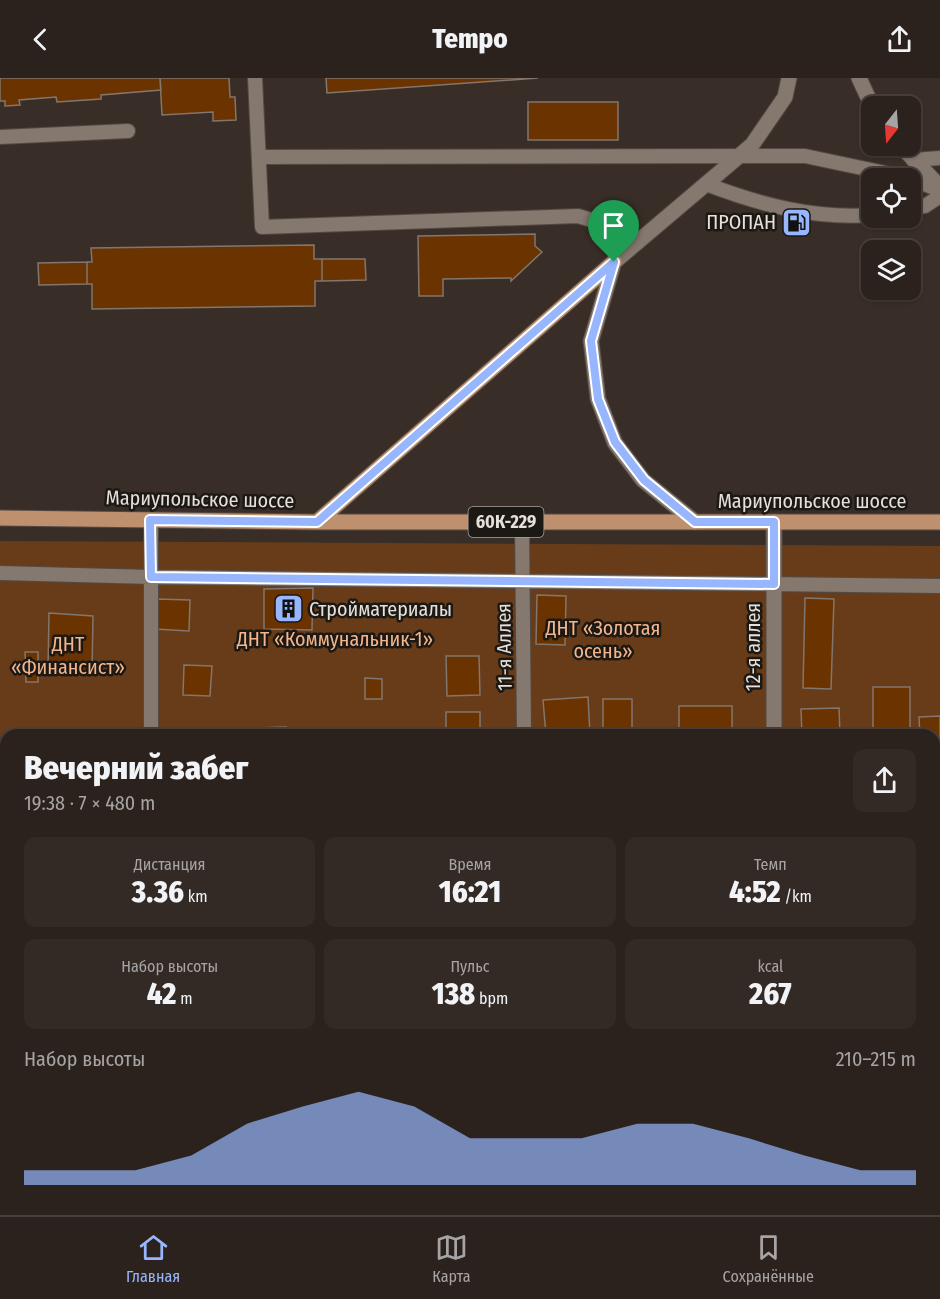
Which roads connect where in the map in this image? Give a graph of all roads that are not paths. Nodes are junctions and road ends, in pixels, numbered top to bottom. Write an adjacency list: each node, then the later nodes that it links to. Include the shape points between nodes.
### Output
1 (255, 78): 9 (lane)
2 (789, 78): 7 (main road, via 785,97 768,125)
3 (859, 78): 4 (main road)
4 (867, 96)
5 (128, 131): 6 (lane)
6 (0, 137)
7 (741, 156): 9 (lane); 12 (lane, via 805,156); 14 (main road)
8 (910, 156): 11 (main road)
9 (259, 157): 19 (lane, via 262,227 578,216 629,231)
10 (940, 158): 11 (lane)
11 (913, 160): 15 (main road)
12 (861, 168)
13 (921, 182): 15 (lane)
14 (706, 184): 18 (lane, via 788,210 824,216); 19 (main road)
15 (940, 188)
16 (940, 196): 17 (lane)
17 (921, 207)
18 (861, 215)
19 (639, 242): 20 (main road)
20 (614, 262): 23 (main road); 25 (main road, via 591,341 598,399 615,442 644,480)
21 (0, 518): 22 (main road, Мариупольское шоссе / 60К-229)
22 (150, 520): 23 (main road, Мариупольское шоссе / 60К-229); 29 (lane)
23 (317, 522): 24 (main road, Мариупольское шоссе / 60К-229)
24 (522, 522): 25 (main road, Мариупольское шоссе / 60К-229); 30 (lane, 11-я Аллея)
25 (695, 522): 26 (main road, Мариупольское шоссе / 60К-229)
26 (774, 522): 27 (main road, Мариупольское шоссе / 60К-229); 31 (main road, 12-я аллея)
27 (940, 522)
28 (0, 573): 29 (lane)
29 (151, 577): 30 (lane); 33 (lane)
30 (523, 581): 31 (lane); 34 (lane, 11-я Аллея)
31 (774, 584): 32 (lane); 35 (main road, 12-я аллея)
32 (940, 586)
33 (150, 729)
34 (524, 729)
35 (774, 729)

